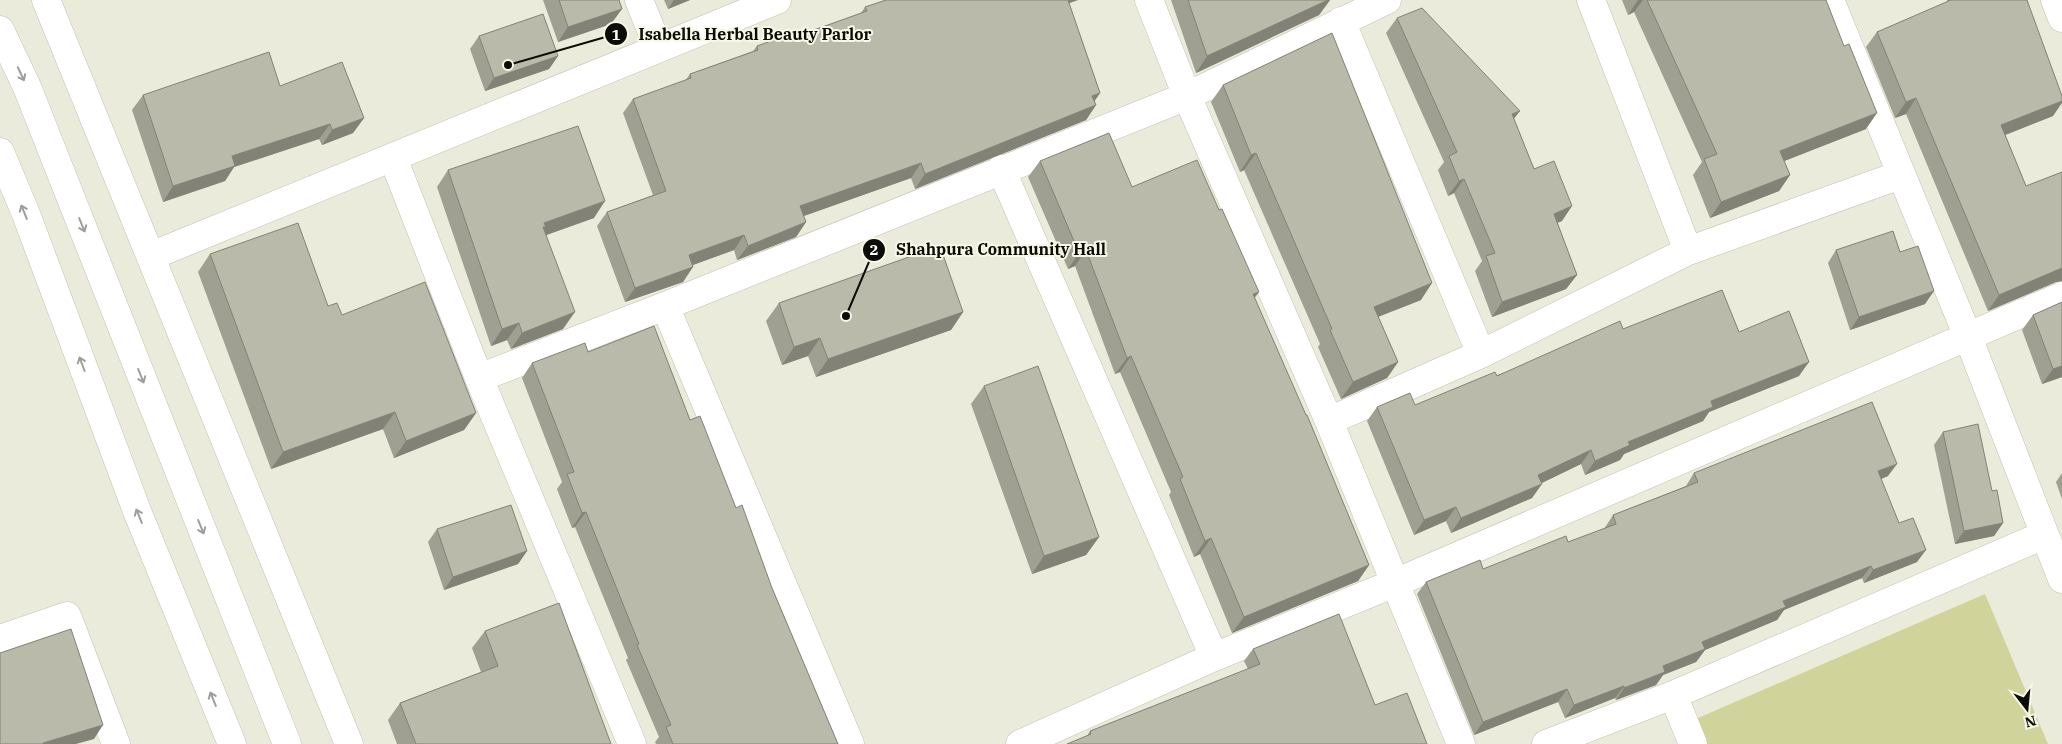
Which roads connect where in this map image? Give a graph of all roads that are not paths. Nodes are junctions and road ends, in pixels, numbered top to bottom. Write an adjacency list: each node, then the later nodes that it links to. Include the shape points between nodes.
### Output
1 (639, 0): 12 (street)
2 (777, 0): 12 (street)
3 (1149, 0): 13 (street)
4 (1387, 0): 10 (street)
5 (1591, 0): 18 (street)
6 (1830, 0): 17 (street)
7 (2055, 0): 9 (street)
8 (52, 2): 19 (street)
9 (2062, 18)
10 (1341, 21): 13 (street); 23 (street)
11 (0, 30): 34 (street, one-way to 34, via 31,96)
12 (658, 47): 15 (street)
13 (1187, 96): 16 (street); 25 (street)
14 (0, 152): 33 (street, one-way to 14, via 136,511)
15 (392, 158): 19 (street); 24 (street)
16 (1001, 169): 21 (street); 30 (street)
17 (1900, 175): 18 (street); 22 (street)
18 (1688, 251): 23 (street)
19 (150, 256): 35 (street)
20 (2062, 296): 22 (street)
21 (665, 306): 24 (street); 37 (street)
22 (1968, 337): 26 (street); 28 (street)
23 (1481, 354): 25 (street)
24 (479, 378): 36 (street)
25 (1329, 421): 28 (street)
26 (2044, 535): 27 (street); 31 (street)
27 (2062, 579)
28 (1395, 583): 30 (street); 39 (street)
29 (0, 639): 32 (street, via 67,616)
30 (1214, 657): 38 (street)
31 (1673, 695): 40 (street); 41 (street)
32 (116, 744)
33 (232, 744)
34 (287, 744)
35 (350, 744)
36 (632, 744)
37 (850, 744)
38 (1020, 744)
39 (1462, 744)
40 (1546, 744)
41 (1693, 744)

